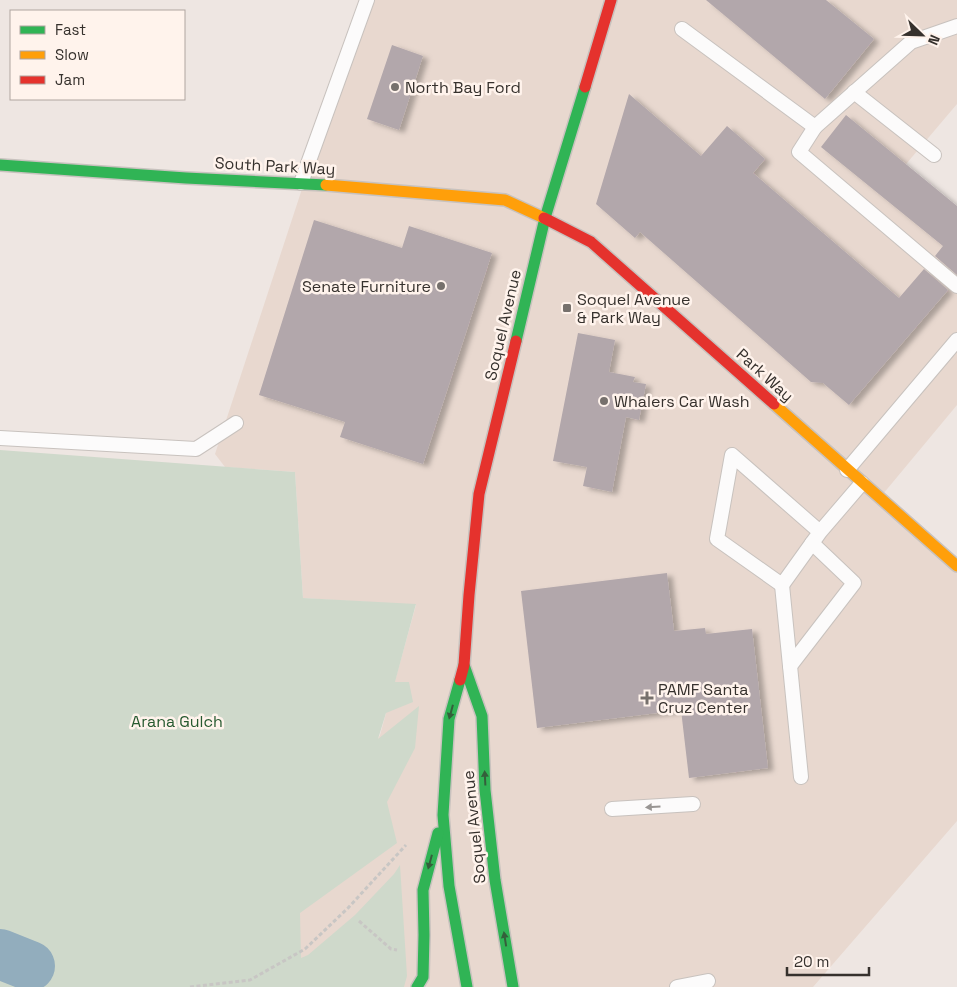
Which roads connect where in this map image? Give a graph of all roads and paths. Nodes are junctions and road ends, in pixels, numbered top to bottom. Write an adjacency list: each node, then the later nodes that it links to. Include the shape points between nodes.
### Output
1 (367, 0): 9 (lane)
2 (611, 0): 10 (main road, Soquel Avenue)
3 (957, 26): 5 (lane, via 911,42)
4 (682, 29): 6 (lane)
5 (854, 92): 6 (lane); 7 (lane)
6 (815, 127): 11 (lane, via 799,152)
7 (934, 154)
8 (0, 165): 9 (main road, South Park Way)
9 (301, 183): 10 (main road, South Park Way, via 506,200)
10 (545, 218): 15 (main road, Park Way, via 591,242); 20 (main road, Soquel Avenue, via 479,494)
11 (957, 286)
12 (957, 340): 15 (lane)
13 (236, 423): 14 (lane, via 196,449)
14 (0, 438)
15 (847, 470): 16 (main road, Park Way)
16 (862, 483): 17 (lane); 18 (main road, Park Way)
17 (816, 538): 19 (lane); 19 (lane, via 732,455 717,539); 21 (lane, via 854,583)
18 (957, 566)
19 (782, 585): 21 (lane)
20 (464, 665): 25 (main road, Soquel Avenue, one-way to 25, via 448,719); 33 (main road, Soquel Avenue, one-way to 20, via 495,880 485,790 482,716)
21 (790, 666): 22 (lane)
22 (801, 777)
23 (693, 804): 24 (lane, one-way to 24)
24 (612, 809)
25 (443, 815): 31 (main road, one-way to 31, via 423,890 423,977); 32 (main road, Soquel Avenue, via 449,886)
26 (410, 837): 30 (path, via 348,908 305,949 250,980)
27 (359, 921): 28 (path, via 391,949)
28 (405, 952)
29 (708, 981): 34 (lane)
30 (190, 987)
31 (417, 987)
32 (467, 987)
33 (513, 987)
34 (677, 987)

